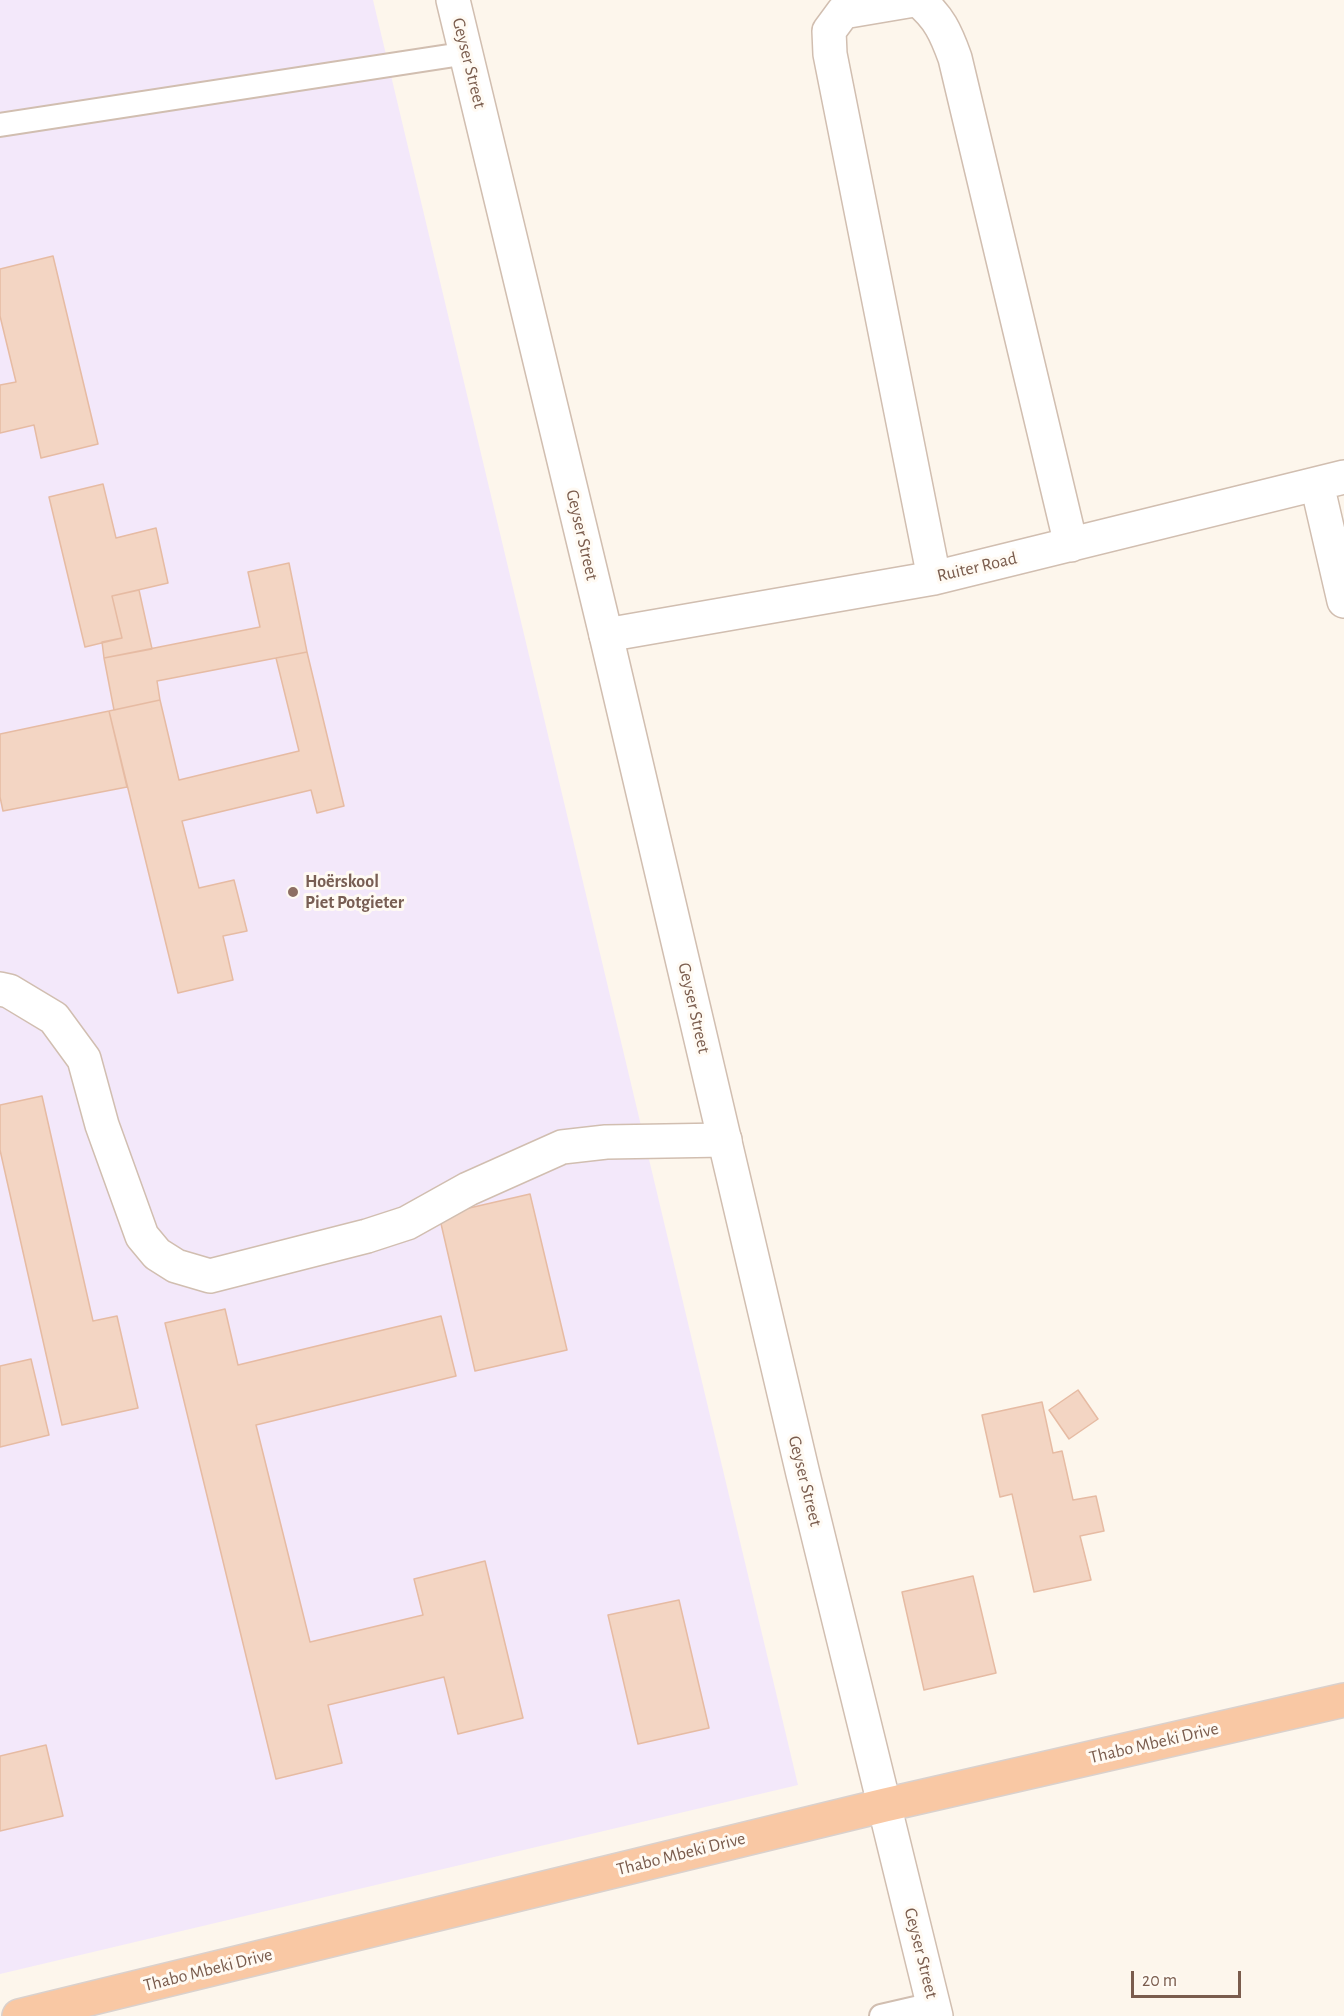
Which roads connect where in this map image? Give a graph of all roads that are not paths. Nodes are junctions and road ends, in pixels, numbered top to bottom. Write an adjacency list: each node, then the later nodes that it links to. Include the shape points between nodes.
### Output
1 (453, 0): 3 (street, Geyser Street)
2 (916, 0): 6 (street, via 931,10 944,27 955,58); 7 (street, via 843,12 829,31 830,54)
3 (468, 53): 4 (lane); 9 (street, Geyser Street)
4 (0, 125)
5 (1331, 481): 6 (street, Ruiter Road); 8 (street)
6 (1071, 544): 7 (street, Ruiter Road)
7 (934, 578): 9 (street, Ruiter Road)
8 (1344, 601)
9 (606, 635): 11 (street, Geyser Street)
10 (0, 989): 11 (street, via 54,1018 84,1059 102,1125 142,1236 176,1266 210,1276 407,1222 468,1189 562,1147 606,1142)
11 (725, 1140): 13 (street, Geyser Street, via 802,1474)
12 (1344, 1700): 13 (highway, Thabo Mbeki Drive)
13 (885, 1805): 14 (street, Geyser Street); 15 (highway, Thabo Mbeki Drive)
14 (935, 2010): 16 (lane)
15 (19, 2016)
16 (881, 2016)

